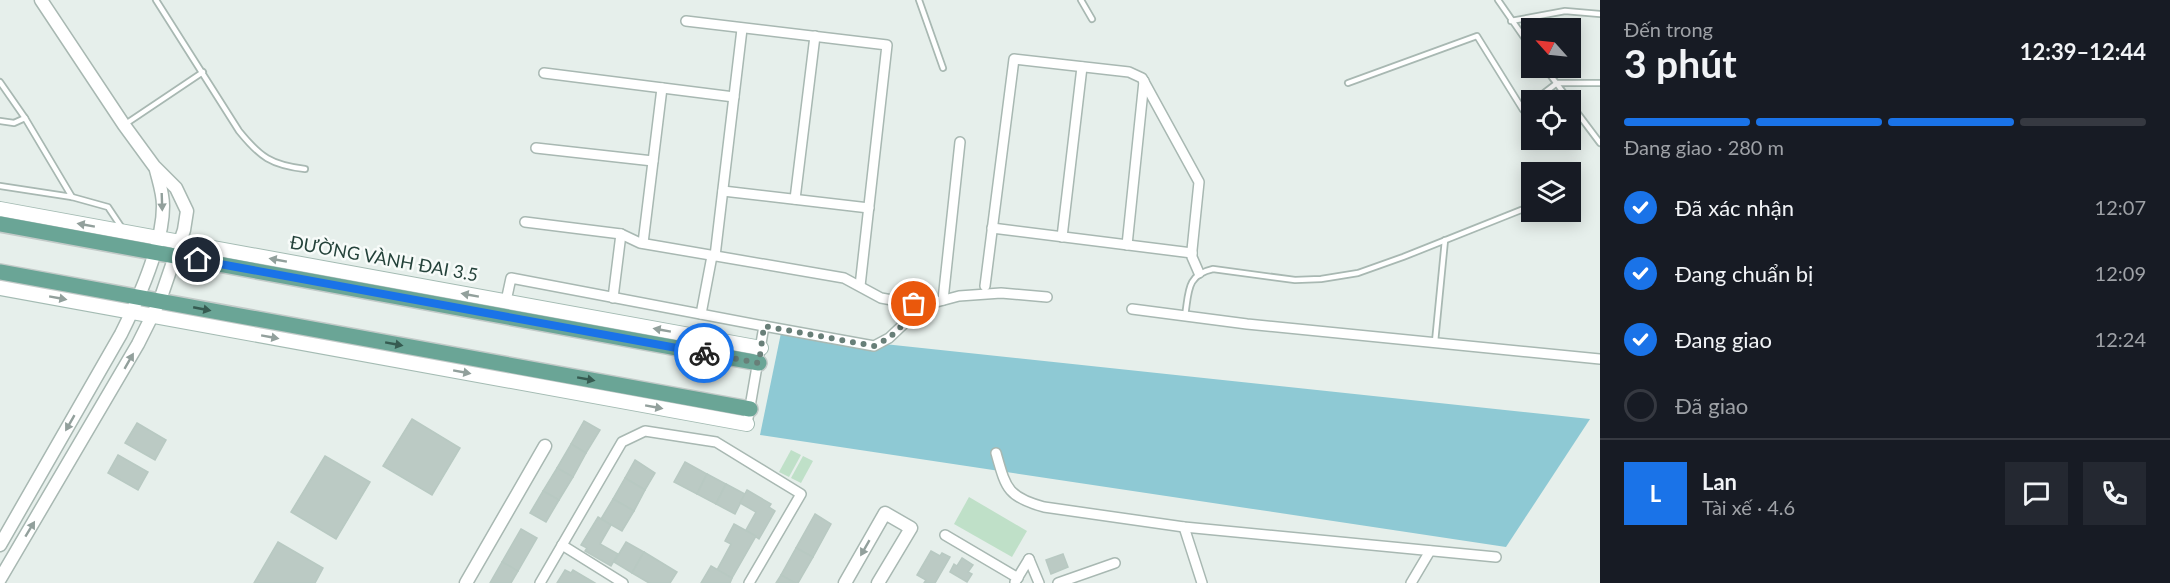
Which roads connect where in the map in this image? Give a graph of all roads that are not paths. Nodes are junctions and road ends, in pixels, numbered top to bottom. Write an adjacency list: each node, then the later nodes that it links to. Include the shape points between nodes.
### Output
1 (41, 0): 31 (street)
2 (156, 0): 15 (lane)
3 (919, 0): 14 (lane)
4 (1081, 0): 7 (lane)
5 (1497, 0): 9 (lane)
6 (1600, 14): 9 (lane, via 1565,11)
7 (1092, 19)
8 (686, 21): 10 (street)
9 (1511, 21): 11 (lane)
10 (742, 28): 12 (street); 26 (street)
11 (1521, 34)
12 (815, 36): 41 (street); 42 (street, via 887,45)
13 (1082, 67): 18 (street, via 1129,72); 47 (street, via 1014,59); 50 (street)
14 (944, 68)
15 (203, 72): 31 (lane); 37 (lane, via 239,131 259,154 285,166)
16 (544, 73): 23 (street)
17 (1553, 78): 22 (lane)
18 (1144, 81): 54 (street); 56 (street, via 1199,182)
19 (0, 82): 29 (lane)
20 (1600, 82): 22 (lane)
21 (1348, 83): 27 (lane, via 1477,36)
22 (1557, 83): 24 (lane); 25 (lane)
23 (662, 88): 26 (street); 35 (street)
24 (1548, 90)
25 (1562, 90)
26 (734, 97): 39 (street)
27 (1521, 107)
28 (1581, 117): 33 (lane)
29 (25, 118): 30 (lane, via 14,123); 40 (lane)
30 (0, 121)
31 (124, 125): 36 (street)
32 (960, 142): 67 (street)
33 (1600, 143)
34 (536, 148): 35 (street)
35 (653, 161): 52 (street)
36 (154, 166): 53 (street, one-way to 53, via 163,207); 55 (street, via 176,188 188,211)
37 (304, 168)
38 (0, 186): 40 (lane)
39 (723, 191): 41 (street); 57 (street)
40 (72, 197): 48 (lane, via 108,207)
41 (795, 199): 42 (street)
42 (869, 208): 60 (street)
43 (0, 209): 48 (main road, ĐƯỜNG VÀNH ĐAI 3.5, one-way to 43)
44 (1521, 210): 51 (lane)
45 (525, 222): 49 (street)
46 (0, 224): 53 (main road, ĐƯỜNG VÀNH ĐAI 3.5)
47 (992, 228): 50 (street); 61 (street)
48 (124, 232): 53 (main road, ĐƯỜNG VÀNH ĐAI 3.5)
49 (621, 234): 52 (street); 65 (street)
50 (1062, 237): 54 (street)
51 (1445, 240): 59 (lane, via 1358,273 1320,279 1295,280 1213,269); 76 (lane)
52 (643, 243): 57 (street)
53 (156, 245): 55 (main road, ĐƯỜNG VÀNH ĐAI 3.5); 63 (street)
54 (1126, 245): 56 (street)
55 (178, 249): 66 (street); 68 (main road, ĐƯỜNG VÀNH ĐAI 3.5, one-way to 55); 77 (main road, ĐƯỜNG VÀNH ĐAI 3.5)
56 (1192, 253): 59 (street)
57 (714, 256): 60 (street, via 844,278); 72 (street)
58 (0, 272): 63 (main road)
59 (1199, 273): 74 (lane, via 1193,279)
60 (860, 286): 69 (street, via 881,298)
61 (985, 286)
62 (0, 288): 71 (main road, one-way to 71)
63 (138, 296): 66 (main road); 71 (street)
64 (1047, 297): 67 (street, via 1001,293)
65 (613, 298): 68 (street, via 510,278); 72 (street)
66 (160, 300): 73 (street); 79 (main road, one-way to 79)
67 (943, 300): 69 (street)
68 (506, 301): 77 (main road, ĐƯỜNG VÀNH ĐAI 3.5, one-way to 68)
69 (925, 304): 75 (street, via 889,338 874,346)
70 (1132, 309): 74 (street)
71 (132, 312): 73 (main road); 84 (street, one-way to 84)
72 (701, 314): 75 (street)
73 (152, 316): 79 (main road, one-way to 79); 89 (street, one-way to 73)
74 (1185, 316): 76 (street)
75 (764, 326): 77 (street)
76 (1436, 342): 78 (street)
77 (760, 355): 79 (street)
78 (1600, 359)
79 (749, 417)
80 (545, 446): 91 (street)
81 (996, 453): 82 (street, via 1004,481 1024,502)
82 (1184, 527): 86 (street); 99 (street)
83 (945, 535): 90 (street)
84 (0, 545)
85 (562, 545): 92 (street); 93 (street); 94 (street, via 622,442 645,431 716,442 801,494)
86 (1430, 551): 87 (street); 100 (street)
87 (1496, 557)
88 (1115, 563): 98 (street)
89 (0, 579)
90 (1016, 580): 97 (street, via 1029,559)
91 (465, 583)
92 (540, 583)
93 (622, 583)
94 (749, 583)
95 (845, 583): 96 (street, one-way to 95, via 910,528 885,513)
96 (878, 583)
97 (1039, 583)
98 (1058, 583)
99 (1202, 583)
100 (1411, 583)

